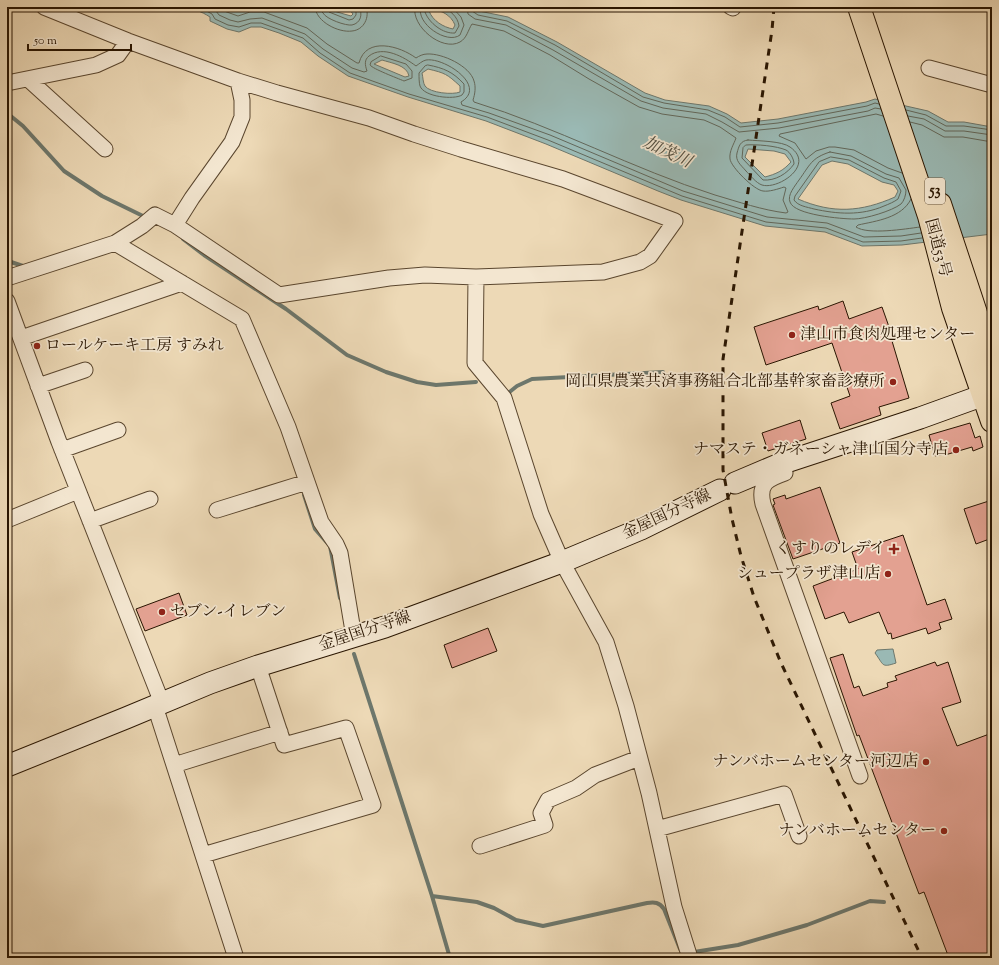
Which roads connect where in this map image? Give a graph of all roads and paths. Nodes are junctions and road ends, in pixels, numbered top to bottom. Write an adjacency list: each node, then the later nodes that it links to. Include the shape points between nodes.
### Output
1 (44, 7): 4 (street)
2 (859, 7): 5 (highway, 国道53号 / 53)
3 (874, 7): 5 (highway, 国道53号 / 53)
4 (128, 41): 7 (street, via 118,55 96,65); 8 (street)
5 (886, 65): 19 (highway, 国道53号 / 53, via 976,313); 22 (highway, 国道53号 / 53, via 953,308)
6 (930, 68): 10 (street)
7 (28, 79): 9 (street); 11 (street)
8 (238, 82): 12 (street, via 242,117 232,142); 14 (street, via 369,118 454,147 563,179 675,221 650,256 640,262 603,272)
9 (7, 83)
10 (992, 85)
11 (105, 149)
12 (175, 225): 13 (street, via 155,215); 14 (street, via 279,295 411,276)
13 (115, 244): 15 (street); 16 (street)
14 (476, 277): 33 (street, via 476,363 504,398 540,514)
15 (7, 278)
16 (182, 283): 18 (street); 27 (street, via 242,319 288,427)
17 (7, 301): 18 (street)
18 (21, 338): 21 (street)
19 (992, 367)
20 (85, 370): 21 (street)
21 (38, 386): 26 (street)
22 (987, 394): 23 (highway, 国道53号 / 53); 25 (main road, 金屋国分寺線)
23 (992, 422)
24 (118, 430): 26 (street)
25 (873, 433): 33 (main road, 金屋国分寺線, via 780,464 641,529); 41 (street, via 856,446 841,453 769,479 762,494 764,508)
26 (62, 450): 28 (street)
27 (307, 482): 30 (street); 34 (street, via 321,522 340,553)
28 (78, 491): 31 (street); 32 (street)
29 (150, 499): 32 (street)
30 (217, 510)
31 (7, 520)
32 (90, 521): 36 (street)
33 (562, 562): 34 (main road, 金屋国分寺線, via 385,628); 38 (street, via 605,638)
34 (354, 637): 35 (main road, 金屋国分寺線)
35 (258, 666): 36 (main road, 金屋国分寺線); 37 (street)
36 (159, 705): 39 (street); 40 (main road, 金屋国分寺線)
37 (280, 732): 39 (street); 45 (street, via 284,745 346,728 372,806)
38 (639, 758): 42 (street); 44 (street, via 595,776 576,788 548,800 541,813 545,825)
39 (174, 765): 45 (street)
40 (7, 766)
41 (860, 776)
42 (657, 829): 43 (street, via 784,794); 47 (street, via 674,907)
43 (799, 836)
44 (480, 846)
45 (203, 855): 46 (street)
46 (236, 958)
47 (690, 958)

